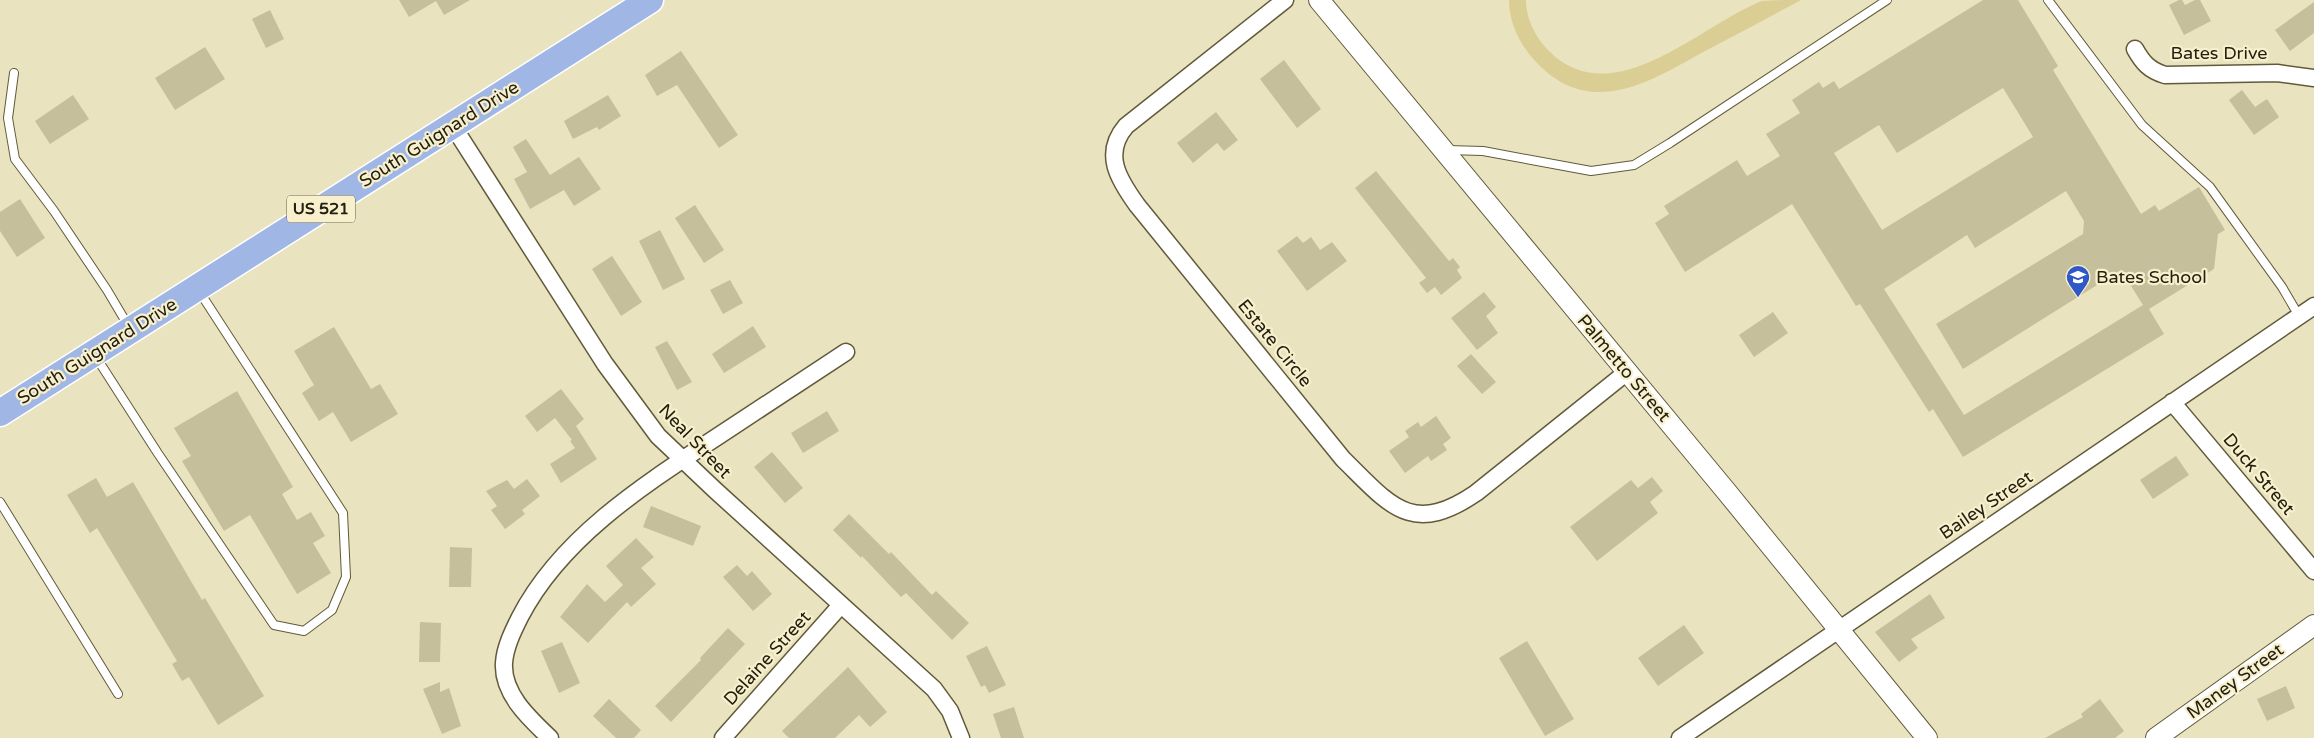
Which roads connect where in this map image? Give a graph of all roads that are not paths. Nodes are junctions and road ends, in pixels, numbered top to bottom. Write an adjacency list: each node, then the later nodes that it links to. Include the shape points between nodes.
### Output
1 (1285, 0): 17 (street, Estate Circle, via 1126,126 1115,145 1116,171 1136,204 1343,459 1395,507 1412,514 1428,515 1476,493)
2 (1319, 0): 10 (street, Palmetto Street)
3 (1887, 0): 10 (lane, via 1634,165 1591,171 1483,151)
4 (2048, 0): 13 (lane, via 2142,124 2210,187)
5 (643, 2): 9 (highway, South Guignard Drive / US 521)
6 (2135, 49): 8 (street, Bates Drive, via 2144,64 2165,75 2277,73)
7 (14, 73): 14 (lane, via 8,118 15,159 54,211)
8 (2314, 78)
9 (453, 126): 11 (highway, South Guignard Drive / US 521); 20 (street, Neal Street, via 610,371 658,436)
10 (1442, 150): 17 (street, Palmetto Street)
11 (197, 288): 14 (highway, South Guignard Drive / US 521); 16 (lane, via 343,513 346,577 332,610 304,630 274,625 156,452)
12 (2314, 306): 13 (street, Bailey Street)
13 (2299, 316): 18 (street, Bailey Street)
14 (130, 330): 16 (highway, South Guignard Drive / US 521)
15 (846, 352): 20 (street)
16 (94, 353): 19 (highway, South Guignard Drive / US 521)
17 (1627, 372): 25 (street, Palmetto Street)
18 (2172, 402): 22 (street, Duck Street); 25 (street, Bailey Street)
19 (0, 413)
20 (683, 459): 23 (street, Neal Street); 27 (street, via 620,504 576,543 536,589 515,627 504,664 506,680 521,708)
21 (0, 502): 26 (lane)
22 (2314, 571)
23 (841, 605): 28 (street, Delaine Street); 29 (street, Neal Street, via 934,689 950,711)
24 (2314, 625): 32 (street, Maney Street)
25 (1838, 630): 30 (street, Bailey Street); 31 (street, Palmetto Street)
26 (118, 694)
27 (550, 738)
28 (723, 738)
29 (961, 738)
30 (1680, 738)
31 (1927, 738)
32 (2156, 738)

